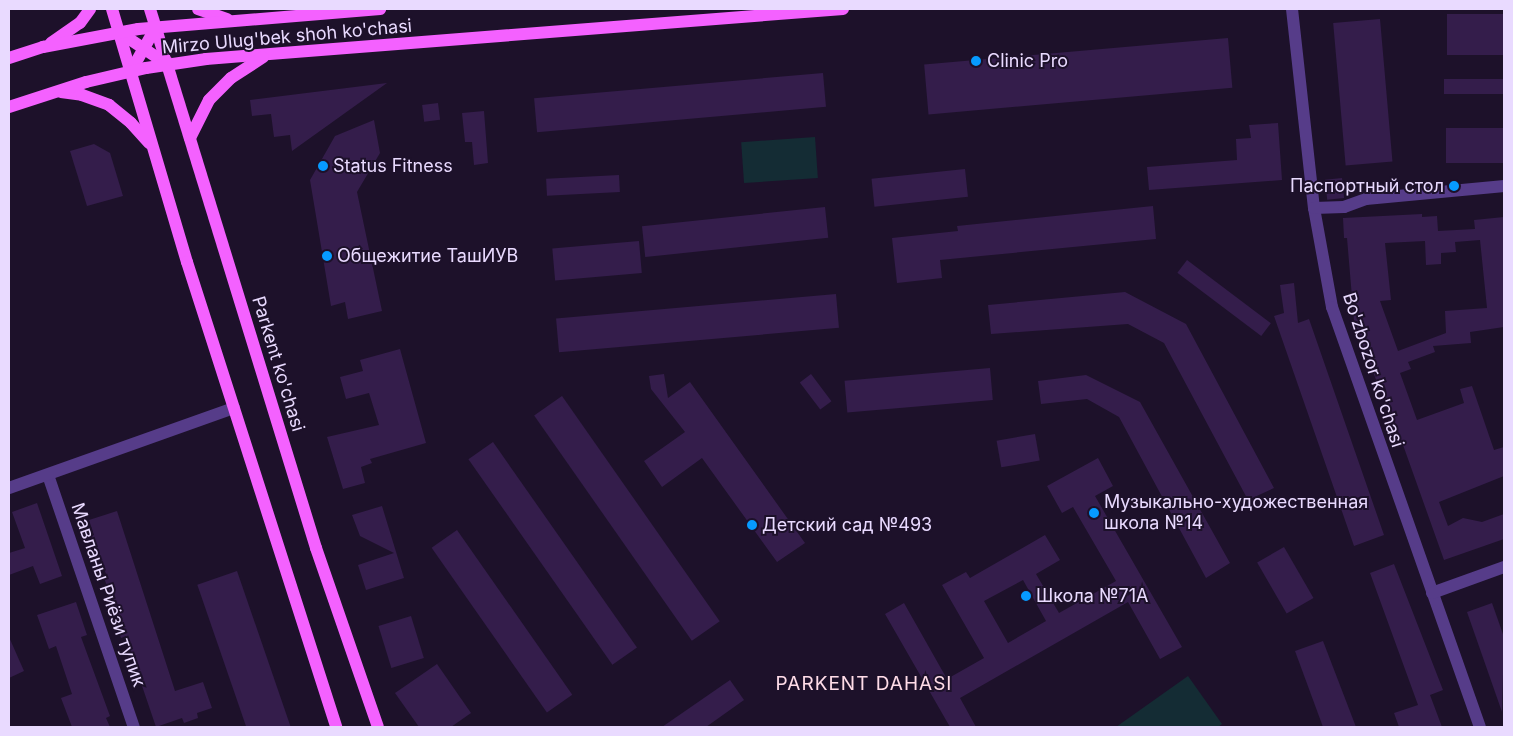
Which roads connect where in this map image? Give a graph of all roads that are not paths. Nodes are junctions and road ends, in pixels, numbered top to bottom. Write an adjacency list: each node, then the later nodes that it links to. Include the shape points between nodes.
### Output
1 (90, 9): 11 (main road, via 70,32)
2 (112, 9): 10 (main road)
3 (150, 9): 9 (main road, Parkent ko'chasi)
4 (198, 9): 8 (main road)
5 (380, 9): 8 (main road, Mirzo Ulug'bek shoh ko'chasi)
6 (842, 9): 13 (main road, Mirzo Ulug'bek shoh ko'chasi)
7 (1292, 9): 22 (street, Bo'zbozor ko'chasi)
8 (232, 20): 9 (main road, Mirzo Ulug'bek shoh ko'chasi)
9 (156, 27): 10 (main road, Mirzo Ulug'bek shoh ko'chasi); 12 (main road); 15 (main road, Parkent ko'chasi)
10 (119, 32): 11 (main road, Mirzo Ulug'bek shoh ko'chasi); 12 (main road); 16 (main road)
11 (44, 48): 14 (main road, Mirzo Ulug'bek shoh ko'chasi)
12 (144, 49): 15 (main road); 16 (main road)
13 (270, 54): 15 (main road, Mirzo Ulug'bek shoh ko'chasi); 19 (main road, via 244,68 220,88 201,112)
14 (9, 58)
15 (167, 64): 16 (main road, Mirzo Ulug'bek shoh ko'chasi); 19 (main road, Parkent ko'chasi)
16 (131, 71): 17 (main road, Mirzo Ulug'bek shoh ko'chasi); 20 (main road)
17 (56, 91): 18 (main road, Mirzo Ulug'bek shoh ko'chasi); 20 (main road, via 82,95 109,106 131,123)
18 (9, 107)
19 (190, 138): 30 (main road, Parkent ko'chasi, via 316,548)
20 (153, 149): 23 (main road)
21 (1504, 186): 22 (street, via 1366,199 1344,207)
22 (1314, 208): 27 (street, Bo'zbozor ko'chasi, via 1332,307)
23 (234, 408): 24 (street); 29 (main road)
24 (48, 475): 25 (street); 28 (street, Мавланы Риёзи тупик)
25 (9, 488)
26 (1504, 567): 27 (street)
27 (1432, 593): 31 (street, Bo'zbozor ko'chasi)
28 (134, 727)
29 (336, 727)
30 (378, 727)
31 (1480, 727)

